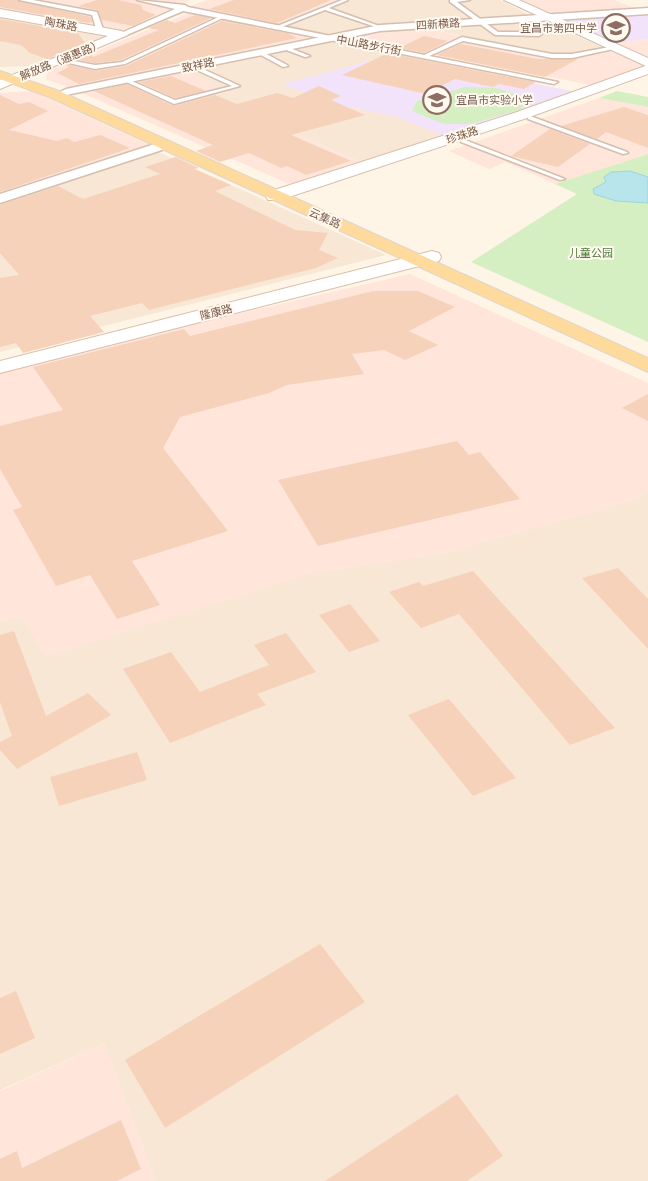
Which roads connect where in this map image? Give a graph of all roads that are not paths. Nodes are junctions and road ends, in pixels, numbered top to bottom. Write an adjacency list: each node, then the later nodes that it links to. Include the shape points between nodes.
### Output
1 (22, 0): 7 (street)
2 (140, 0): 9 (street, 中山路步行街)
3 (346, 0): 10 (lane)
4 (468, 0): 16 (lane, via 452,2)
5 (510, 0): 14 (main road)
6 (76, 1): 7 (street)
7 (60, 3): 15 (street); 20 (street, via 95,13 100,30)
8 (196, 3): 9 (street)
9 (183, 8): 13 (street, 中山路步行街); 20 (street)
10 (324, 8): 17 (lane); 18 (lane)
11 (648, 11): 14 (street, 四新横路)
12 (0, 13): 15 (main road, 陶珠路)
13 (225, 16): 17 (street, 中山路步行街); 27 (lane, via 123,62 95,67)
14 (546, 17): 16 (street, 四新横路); 23 (main road)
15 (28, 18): 20 (main road, 陶珠路)
16 (481, 21): 18 (street, 四新横路); 19 (lane, via 497,34)
17 (277, 27): 21 (street, 中山路步行街)
18 (380, 28): 21 (street, 四新横路)
19 (539, 34)
20 (122, 35): 27 (main road, 解放路（通惠路）)
21 (330, 37): 22 (street, 致祥路); 26 (street, 中山路步行街)
22 (283, 47): 24 (street, 致祥路); 25 (lane)
23 (615, 48): 26 (lane, via 572,56 552,56 462,39); 28 (main road)
24 (259, 52): 29 (street, 致祥路); 30 (lane)
25 (308, 56)
26 (425, 56): 35 (street, 中山路步行街)
27 (59, 60): 33 (main road, 解放路（通惠路）)
28 (648, 63)
29 (192, 66): 34 (street, 致祥路); 34 (lane, via 237,86 174,102)
30 (285, 66)
31 (648, 69): 42 (main road, 珍珠路)
32 (648, 74): 37 (main road, 珍珠路)
33 (7, 77): 36 (main road, 云集路); 39 (main road, 云集路)
34 (125, 80): 36 (street, 致祥路)
35 (554, 82)
36 (66, 92): 42 (main road, 云集路)
37 (530, 118): 38 (main road, 珍珠路); 40 (lane)
38 (463, 141): 41 (lane); 42 (main road, 珍珠路)
39 (164, 145): 42 (main road, 云集路); 43 (street)
40 (625, 153)
41 (562, 179)
42 (285, 196): 44 (main road, 云集路)
43 (0, 199)
44 (420, 257): 45 (main road, 云集路); 46 (main road, 隆康路); 47 (main road, 云集路); 48 (main road, 隆康路)
45 (648, 356)
46 (0, 359)
47 (648, 366)
48 (0, 367)

